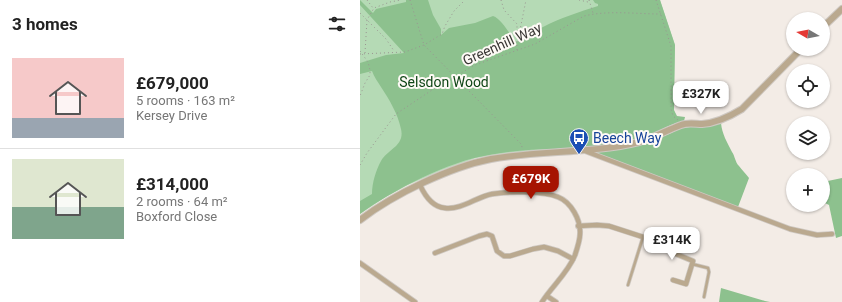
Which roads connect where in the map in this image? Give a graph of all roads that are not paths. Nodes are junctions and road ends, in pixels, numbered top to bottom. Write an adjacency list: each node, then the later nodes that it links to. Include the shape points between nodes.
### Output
1 (842, 9): 2 (street)
2 (830, 20)
3 (794, 56): 4 (street, via 742,109 730,117 716,122 683,124 638,142)
4 (585, 151): 5 (street, via 491,159 457,168); 8 (street, via 790,229)
5 (420, 185): 6 (street); 7 (street, via 434,205 445,208 458,207 491,194 534,192 558,196 568,203)
6 (360, 220)
7 (578, 226): 9 (street, via 610,226); 11 (street, via 580,233)
8 (832, 234)
9 (644, 237): 13 (street, via 661,240 676,254 693,261); 15 (lane)
10 (435, 253): 11 (street, via 487,234 492,236 497,251 504,256 533,248 544,248 558,251)
11 (573, 259): 16 (street)
12 (360, 264): 18 (street)
13 (692, 264): 14 (street, via 686,284); 17 (lane, via 708,268)
14 (672, 280)
15 (628, 285)
16 (547, 296): 19 (street); 20 (street)
17 (704, 297)
18 (414, 302)
19 (542, 302)
20 (556, 302)

